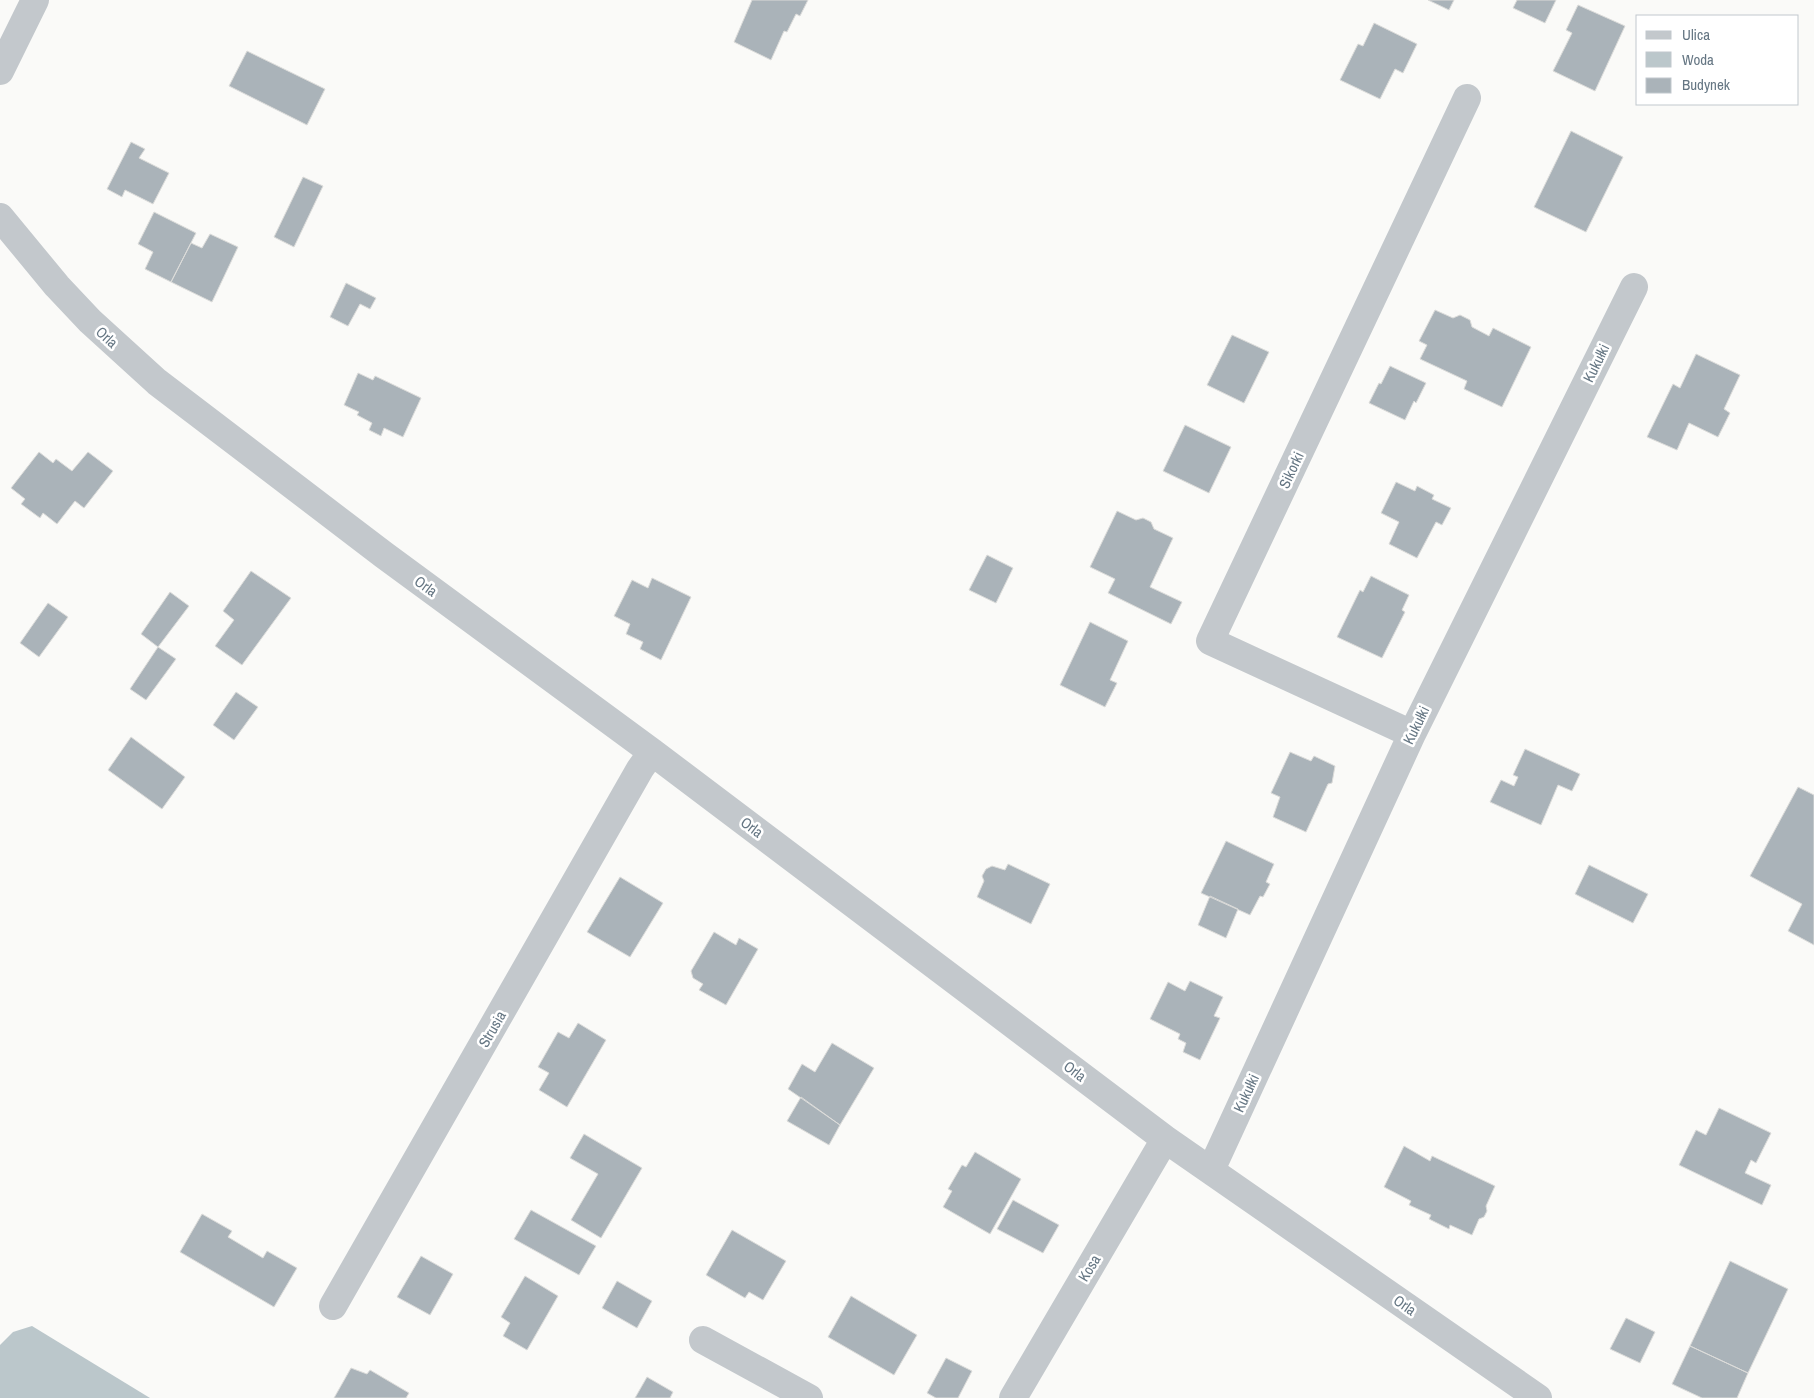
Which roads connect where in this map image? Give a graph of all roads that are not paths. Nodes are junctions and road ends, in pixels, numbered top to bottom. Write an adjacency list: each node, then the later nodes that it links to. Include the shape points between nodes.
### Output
1 (35, 0): 2 (street)
2 (0, 71)
3 (1467, 98): 6 (street, Sikorki, via 1210,641)
4 (0, 216): 7 (street, Orla, via 90,321 157,382 384,555)
5 (1634, 287): 6 (street, Kukułki)
6 (1412, 734): 9 (street, Kukułki)
7 (652, 752): 8 (street, Orla); 10 (street, Strusia)
8 (1166, 1139): 9 (street, Orla); 13 (street, Kosa)
9 (1211, 1170): 14 (street, Orla)
10 (333, 1306)
11 (703, 1340): 12 (street)
12 (810, 1398)
13 (1013, 1398)
14 (1538, 1398)

